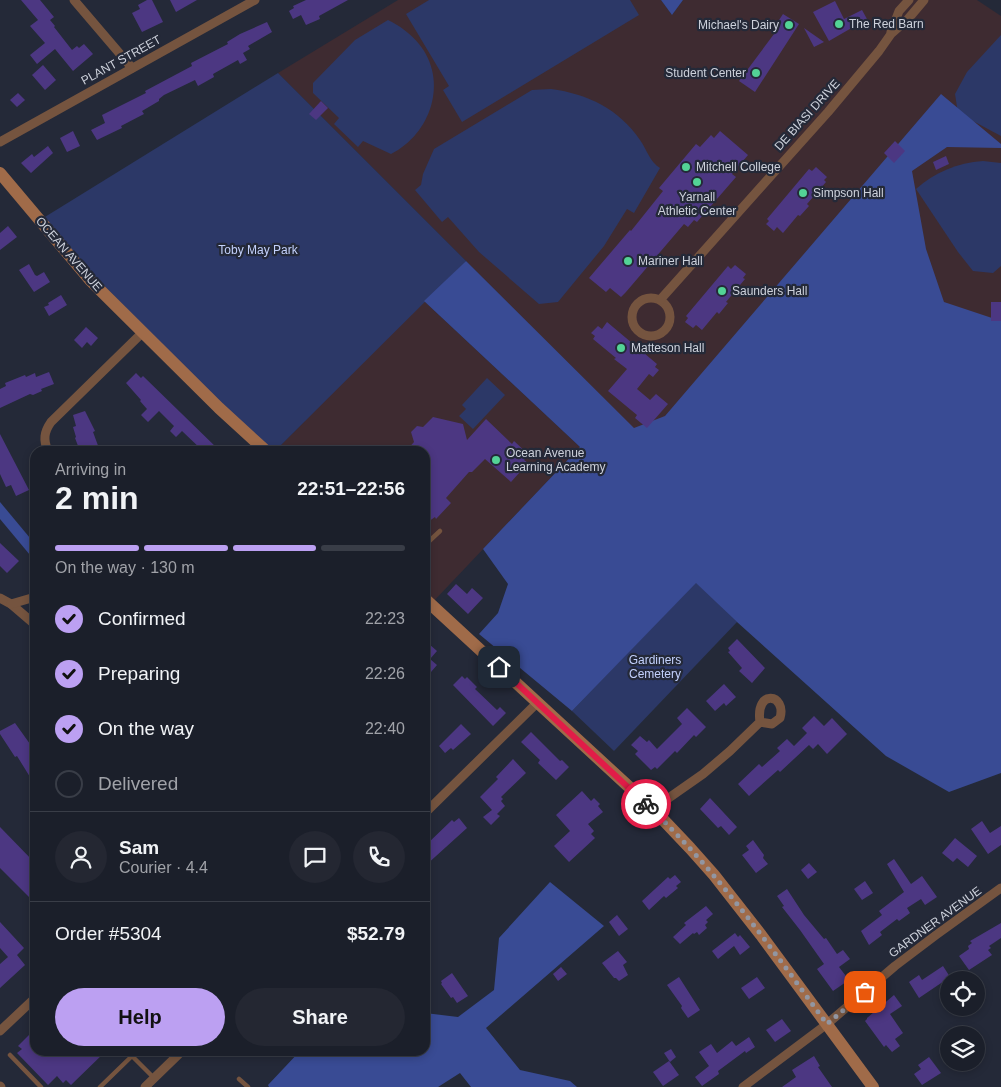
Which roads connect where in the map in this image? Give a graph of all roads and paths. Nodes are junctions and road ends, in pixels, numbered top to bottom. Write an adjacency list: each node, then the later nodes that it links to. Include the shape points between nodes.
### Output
1 (74, 0): 6 (street)
2 (255, 0): 6 (street, PLANT STREET)
3 (908, 0): 5 (street, DE BIASI DRIVE)
4 (924, 0): 5 (street, DE BIASI DRIVE)
5 (890, 34): 9 (street, DE BIASI DRIVE, via 828,112)
6 (132, 68): 7 (street, PLANT STREET)
7 (0, 142)
8 (0, 173): 10 (main road, OCEAN AVENUE, via 71,258)
9 (660, 300): 9 (street, via 649,298 634,308 632,320 638,331 650,336 662,333 670,323 669,310)
10 (142, 333): 11 (street, via 51,422 44,437); 12 (main road, OCEAN AVENUE)
11 (47, 446)
12 (261, 446)
13 (440, 532): 14 (lane)
14 (430, 541)
15 (0, 598): 18 (street)
16 (30, 598): 18 (street)
17 (430, 603): 20 (main road)
18 (11, 604): 19 (street)
19 (30, 620)
20 (538, 702): 22 (street); 23 (main road)
21 (760, 722): 23 (street, via 703,774)
22 (430, 808)
23 (653, 809): 26 (main road, via 714,875)
24 (1001, 888): 26 (street, GARDNER AVENUE, via 895,966)
25 (30, 1003): 27 (street)
26 (827, 1024): 37 (street, GARDNER AVENUE); 38 (main road)
27 (0, 1031)
28 (10, 1055): 33 (lane)
29 (132, 1056): 31 (lane); 34 (lane)
30 (177, 1056): 31 (street)
31 (154, 1078): 35 (street)
32 (239, 1079): 36 (lane)
33 (41, 1087)
34 (100, 1087)
35 (145, 1087)
36 (248, 1087)
37 (743, 1087)
38 (873, 1087)

